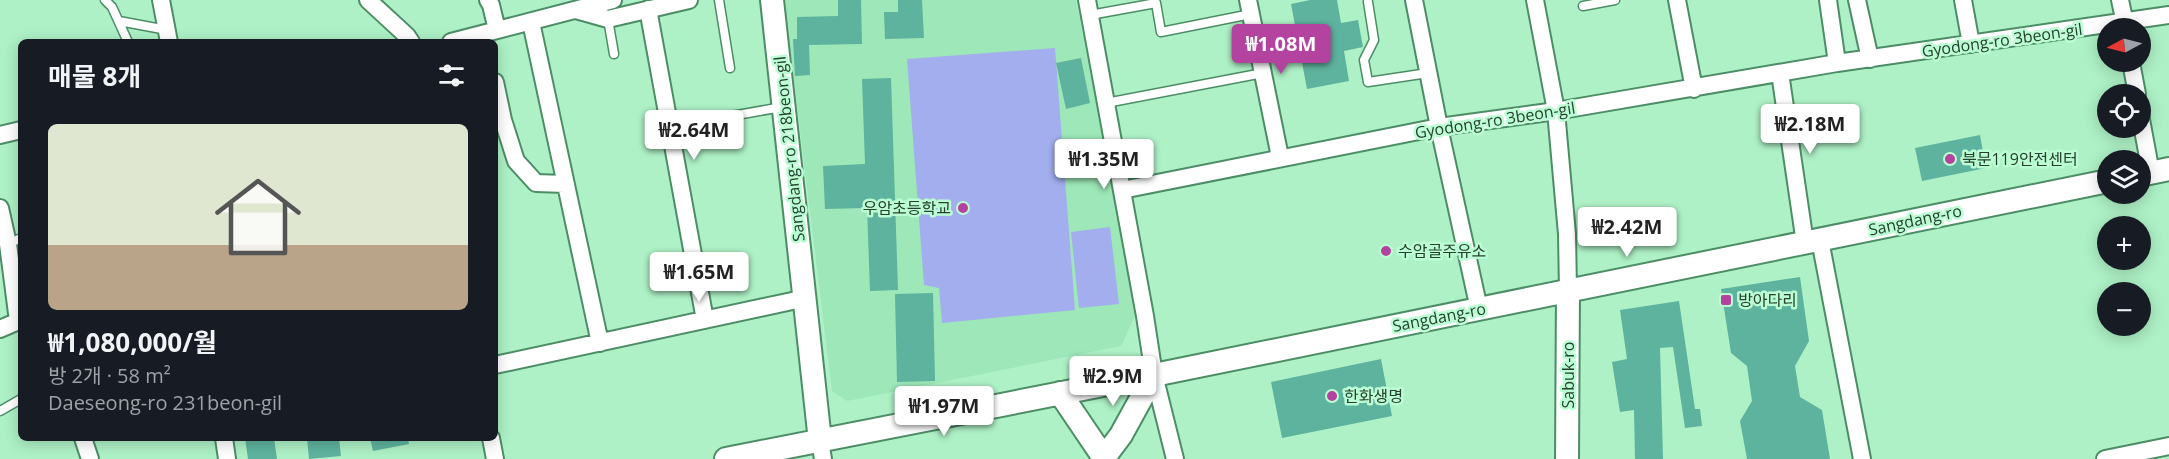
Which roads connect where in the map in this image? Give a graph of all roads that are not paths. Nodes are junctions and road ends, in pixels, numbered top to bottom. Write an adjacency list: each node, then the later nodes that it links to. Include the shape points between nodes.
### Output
1 (105, 0): 27 (lane)
2 (161, 0): 31 (street)
3 (368, 0): 33 (street)
4 (488, 0): 30 (street)
5 (613, 0): 22 (street)
6 (689, 0): 21 (street)
7 (719, 0): 39 (lane)
8 (772, 0): 46 (main road, Sangdang-ro 218beon-gil)
9 (1414, 0): 41 (street)
10 (1535, 0): 47 (street)
11 (1615, 0): 18 (lane)
12 (1677, 0): 43 (street)
13 (1827, 0): 38 (street)
14 (1857, 0): 37 (street)
15 (1963, 0): 35 (street)
16 (2120, 0): 24 (street)
17 (1368, 2): 41 (lane, via 1374,40 1364,60 1368,82)
18 (1583, 6)
19 (1088, 7): 20 (lane, via 1156,3 1161,32); 45 (street)
20 (1249, 7): 40 (street)
21 (648, 9): 25 (street); 65 (street)
22 (576, 10): 25 (street); 28 (street)
23 (2169, 15): 26 (street, Gyodong-ro 3beon-gil)
24 (2124, 18)
25 (608, 19): 36 (lane)
26 (2151, 19)
27 (119, 21): 31 (lane); 32 (lane)
28 (531, 22): 30 (street); 55 (street)
29 (2097, 28): 35 (street, Gyodong-ro 3beon-gil)
30 (489, 35): 34 (street)
31 (168, 36)
32 (127, 39)
33 (409, 39)
34 (467, 39)
35 (1971, 44): 37 (street, Gyodong-ro 3beon-gil)
36 (614, 54)
37 (1869, 59): 38 (street, Gyodong-ro 3beon-gil)
38 (1837, 63): 42 (street, Gyodong-ro 3beon-gil)
39 (730, 69)
40 (1263, 73): 45 (lane); 53 (street)
41 (1428, 73): 49 (street)
42 (1780, 73): 43 (street, Gyodong-ro 3beon-gil); 60 (street)
43 (1694, 89): 47 (street, Gyodong-ro 3beon-gil)
44 (498, 96): 55 (street, via 516,162 536,183)
45 (1106, 103): 57 (street)
46 (784, 107): 48 (lane); 63 (main road, Sangdang-ro 218beon-gil)
47 (1556, 111): 49 (street, Gyodong-ro 3beon-gil); 61 (street)
48 (720, 118)
49 (1439, 128): 53 (street, Gyodong-ro 3beon-gil); 64 (street)
50 (18, 131): 51 (street)
51 (0, 135)
52 (2145, 138): 54 (street)
53 (1280, 157): 57 (street, Gyodong-ro 3beon-gil)
54 (2153, 172)
55 (565, 184): 68 (street)
56 (2097, 184): 60 (main road, Sangdang-ro)
57 (1122, 190): 70 (street)
58 (0, 208): 59 (street)
59 (14, 241): 62 (street)
60 (1812, 241): 61 (main road, Sangdang-ro); 87 (street)
61 (1568, 291): 64 (main road, Sangdang-ro); 86 (main road, Sabuk-ro)
62 (18, 294)
63 (806, 298): 65 (street); 77 (main road, Sangdang-ro 218beon-gil)
64 (1479, 309): 70 (main road, Sangdang-ro)
65 (705, 320): 68 (street)
66 (18, 322): 67 (street)
67 (0, 329)
68 (600, 342): 69 (street)
69 (498, 364)
70 (1154, 375): 71 (main road, Sangdang-ro); 80 (main road, via 1121,435); 85 (street)
71 (1060, 393): 77 (main road, Sangdang-ro); 80 (main road)
72 (18, 401): 73 (lane)
73 (0, 411)
74 (84, 441): 81 (street)
75 (224, 441): 82 (street)
76 (491, 441): 83 (street)
77 (822, 450): 79 (main road, Sangdang-ro)
78 (2168, 450): 88 (street)
79 (771, 455): 84 (main road, Sangdang-ro)
80 (1103, 458)
81 (90, 459)
82 (227, 459)
83 (495, 459)
84 (726, 459)
85 (1175, 459)
86 (1567, 459)
87 (1862, 459)
88 (2105, 459)

